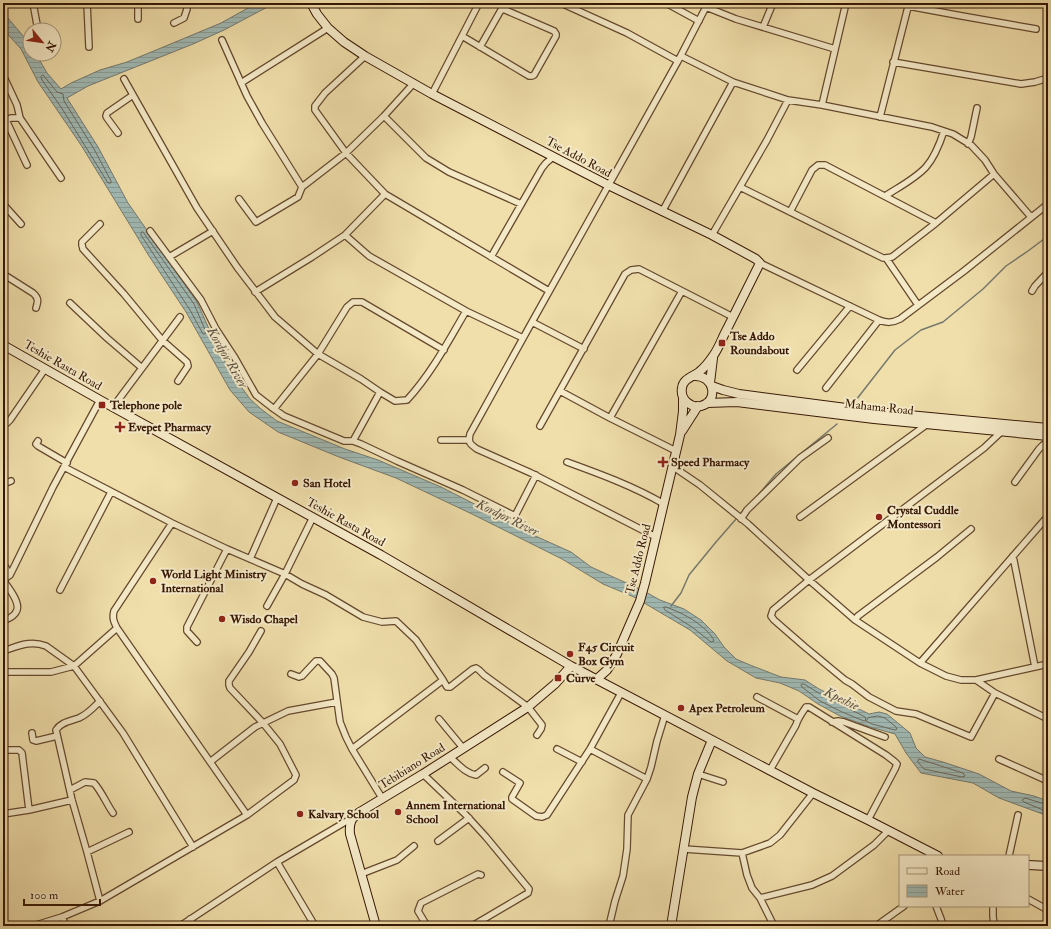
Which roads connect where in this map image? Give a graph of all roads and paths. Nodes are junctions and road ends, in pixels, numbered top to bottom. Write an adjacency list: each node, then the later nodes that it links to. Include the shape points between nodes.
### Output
1 (33, 3): 15 (street)
2 (87, 3): 22 (street)
3 (138, 3): 13 (street)
4 (186, 3): 16 (street, via 184,18)
5 (310, 3): 18 (street, Tse Addo Road)
6 (479, 3): 20 (street)
7 (561, 3): 26 (street)
8 (666, 3): 14 (street)
9 (773, 3): 17 (street)
10 (846, 3): 24 (street)
11 (908, 4): 19 (street, via 975,19); 27 (street)
12 (707, 5): 14 (street); 17 (street, via 736,19)
13 (138, 18)
14 (699, 21): 26 (street)
15 (37, 22)
16 (174, 23)
17 (763, 26): 24 (street)
18 (328, 28): 25 (street, Tse Addo Road); 32 (street)
19 (1036, 28)
20 (462, 36): 23 (street); 34 (street)
21 (222, 40): 32 (street)
22 (89, 47)
23 (480, 48): 23 (street, via 532,76 556,34 503,9)
24 (835, 49): 37 (street)
25 (365, 56): 33 (street, Tse Addo Road); 46 (street, via 325,93 315,106 315,110)
26 (679, 58): 31 (street); 51 (street)
27 (893, 62): 29 (street, via 1021,84); 40 (street)
28 (3, 75): 41 (street)
29 (1048, 78)
30 (124, 79): 35 (street)
31 (734, 82): 36 (street); 60 (street)
32 (241, 83): 53 (street, via 262,123)
33 (414, 84): 34 (street, Tse Addo Road); 39 (street)
34 (432, 94): 47 (street, Tse Addo Road)
35 (133, 95): 44 (street, via 107,113 107,118); 67 (street, via 197,208)
36 (788, 100): 37 (street); 52 (street)
37 (822, 105): 40 (street)
38 (977, 108): 45 (street)
39 (384, 116): 46 (street); 58 (street, via 426,158 449,172)
40 (880, 117): 43 (street)
41 (20, 118): 42 (street); 50 (street)
42 (4, 121): 48 (street)
43 (944, 131): 45 (street); 55 (street, via 927,166)
44 (118, 133)
45 (968, 144): 49 (street, via 985,160)
46 (346, 153): 53 (street); 54 (street)
47 (553, 157): 51 (street, Tse Addo Road); 58 (street, via 542,168)
48 (27, 165)
49 (994, 174): 62 (street); 63 (street)
50 (61, 178)
51 (608, 186): 60 (street, Tse Addo Road); 77 (street)
52 (740, 186): 61 (street); 69 (street)
53 (302, 187): 56 (street, via 298,197 256,222)
54 (385, 194): 68 (street); 70 (street)
55 (886, 196): 61 (street, via 825,165 818,165 812,170); 63 (street)
56 (239, 199)
57 (3, 204): 64 (street)
58 (521, 204): 70 (street)
59 (1048, 204): 62 (street)
60 (662, 212): 69 (street, Tse Addo Road)
61 (790, 212): 72 (street)
62 (1032, 217): 81 (street)
63 (936, 223): 72 (street, via 892,257)
64 (21, 224)
65 (100, 224): 90 (street, via 82,242 84,249)
66 (150, 231): 71 (street)
67 (213, 231): 71 (street); 79 (street)
68 (345, 235): 79 (street); 84 (street, via 369,256)
69 (712, 235): 73 (street, Tse Addo Road)
70 (491, 256): 77 (street)
71 (169, 257): 110 (street, via 201,300 216,330 256,395)
72 (886, 258): 81 (street)
73 (760, 263): 82 (street); 86 (street)
74 (1048, 272): 76 (street)
75 (3, 274): 83 (street, via 36,296)
76 (1032, 290)
77 (549, 291): 88 (street)
78 (682, 291): 86 (street); 92 (street, via 639,269 631,270 625,274); 111 (street)
79 (255, 292): 94 (street, via 275,317)
80 (70, 303): 96 (street)
81 (918, 305): 87 (street, via 900,319 886,323)
82 (850, 306): 87 (street); 98 (street)
83 (36, 308)
84 (466, 311): 89 (street); 93 (street)
85 (180, 317): 90 (street)
86 (733, 317): 95 (street)
87 (879, 320): 102 (street)
88 (532, 322): 89 (street); 92 (street)
89 (523, 338): 121 (street)
90 (162, 340): 96 (street); 100 (street, via 188,364)
91 (3, 345): 97 (street, Teshie Rasta Road)
92 (584, 349): 103 (street)
93 (444, 350): 94 (street, via 362,302 353,302 347,307); 104 (street, via 420,386 407,400 395,401)
94 (318, 354): 104 (street, via 361,378); 110 (street)
95 (713, 356): 99 (street); 101 (street)
96 (142, 368): 109 (street)
97 (45, 369): 106 (street, Teshie Rasta Road); 112 (street, via 8,423)
98 (797, 370)
99 (693, 376): 101 (street, via 703,376); 105 (street, via 684,383)
100 (178, 381)
101 (711, 384): 107 (street, via 711,398); 115 (street, Mahama Road, via 739,394 877,412)
102 (826, 388)
103 (560, 391): 111 (street); 114 (street)
104 (380, 392): 123 (street)
105 (683, 399): 108 (street, via 693,406); 117 (street, Tse Addo Road)
106 (100, 400): 109 (street, Teshie Rasta Road); 127 (street)
107 (707, 403): 108 (street); 113 (street, Mahama Road, via 738,402)
108 (698, 406): 117 (street, Tse Addo Road)
109 (113, 408): 134 (street, Teshie Rasta Road)
110 (274, 409): 123 (street, via 284,416 344,441)
111 (610, 418): 125 (street)
112 (3, 424)
113 (926, 425): 116 (street, Mahama Road); 138 (street)
114 (540, 426)
115 (1048, 428)
116 (1000, 432): 118 (street, Mahama Road); 150 (street, via 984,448)
117 (680, 435): 125 (street, Tse Addo Road)
118 (1048, 436)
119 (828, 438): 139 (street, via 800,458)
120 (441, 440): 121 (street)
121 (469, 440): 129 (street, via 477,449)
122 (38, 441): 127 (street, via 38,446)
123 (353, 441): 129 (street, via 513,515 516,514)
124 (1048, 443): 131 (street, via 1039,449)
125 (676, 451): 128 (street, Tse Addo Road)
126 (567, 462): 135 (street, via 646,493)
127 (65, 465): 133 (street); 148 (street)
128 (672, 466): 135 (street, Tse Addo Road); 139 (street)
129 (536, 476): 142 (street)
130 (11, 481): 132 (street)
131 (1015, 482)
132 (3, 484)
133 (111, 492): 140 (street); 151 (street)
134 (277, 498): 137 (street, Teshie Rasta Road); 145 (street)
135 (664, 504): 142 (street, Tse Addo Road)
136 (1048, 516): 144 (street)
137 (313, 517): 147 (street); 162 (street, Teshie Rasta Road)
138 (800, 517)
139 (741, 518): 150 (street)
140 (172, 524): 143 (street); 155 (street, via 114,611 113,620)
141 (971, 529): 153 (street)
142 (656, 537): 166 (street, Tse Addo Road, via 640,601 617,654 607,670)
143 (227, 549): 145 (street); 157 (street, via 187,627 187,631)
144 (1013, 556): 159 (street); 163 (street)
145 (250, 558): 147 (street)
146 (3, 563): 148 (street)
147 (285, 574): 152 (street); 167 (street, via 363,617 382,622 396,621 416,640)
148 (10, 575): 149 (street)
149 (3, 580): 154 (street, via 17,601 18,608)
150 (809, 580): 153 (street); 170 (street, via 773,610 771,616 805,647 869,697 896,711 916,714 971,737)
151 (60, 590)
152 (267, 606)
153 (855, 620): 159 (street)
154 (3, 622)
155 (117, 628): 161 (street); 193 (street)
156 (261, 631): 180 (street, via 229,684)
157 (197, 642)
158 (3, 651): 161 (street, via 24,644 42,644)
159 (920, 663): 168 (street, via 946,676)
160 (1048, 664): 163 (street)
161 (74, 666): 164 (street, via 51,672); 172 (street)
162 (571, 666): 166 (street, Teshie Rasta Road); 174 (street, Tebibiano Road)
163 (1035, 667): 168 (street)
164 (3, 672)
165 (292, 674): 173 (street, via 302,676 316,661 320,661 332,674)
166 (597, 679): 169 (street, Teshie Rasta Road)
167 (443, 680): 174 (street, via 447,687 450,687 476,668); 187 (street)
168 (976, 680): 170 (street)
169 (622, 693): 175 (street, Teshie Rasta Road); 189 (street)
170 (995, 693): 176 (street)
171 (757, 697): 178 (street)
172 (100, 701): 183 (street, via 79,718 58,726); 219 (street, via 123,733)
173 (337, 702): 180 (street, via 288,710); 187 (street, via 340,722)
174 (528, 707): 182 (street, via 542,725); 186 (street, Tebibiano Road)
175 (665, 715): 185 (street, Teshie Rasta Road); 200 (street)
176 (1048, 718)
177 (439, 719): 186 (street)
178 (798, 719): 179 (street, via 806,707 809,707); 196 (street)
179 (832, 722): 184 (street, via 844,722); 214 (street, via 886,755 896,764)
180 (263, 723): 193 (street); 210 (street, via 280,744 296,775 288,785)
181 (32, 733): 183 (street, via 33,740 36,741)
182 (537, 735)
183 (57, 736): 203 (street)
184 (885, 738)
185 (712, 740): 196 (street, Teshie Rasta Road); 199 (street)
186 (463, 748): 191 (street, Tebibiano Road)
187 (352, 749): 205 (street)
188 (557, 749): 194 (street)
189 (590, 749): 194 (street); 200 (street)
190 (3, 750): 207 (street, via 18,750 22,754)
191 (450, 757): 195 (street, via 470,774 476,775); 198 (street, Tebibiano Road)
192 (998, 759): 201 (street)
193 (210, 762): 210 (street)
194 (582, 762): 197 (street, via 547,815 542,817 536,816 512,799 520,783)
195 (485, 768)
196 (770, 770): 204 (street, Teshie Rasta Road)
197 (503, 772)
198 (423, 774): 205 (street, Tebibiano Road); 213 (street)
199 (698, 774): 202 (street); 220 (street)
200 (647, 778): 239 (street, via 628,815 623,876)
201 (1048, 781)
202 (723, 782)
203 (70, 790): 206 (street); 208 (street, via 85,782 94,783)
204 (813, 793): 214 (street, Teshie Rasta Road); 222 (street, via 780,835 770,843)
205 (382, 798): 212 (street, Tebibiano Road)
206 (72, 800): 207 (street); 221 (street)
207 (29, 810): 209 (street)
208 (113, 813)
209 (3, 814)
210 (247, 815): 219 (street)
211 (1018, 815): 224 (street)
212 (353, 817): 225 (street); 228 (street, via 350,834)
213 (469, 818): 217 (street); 247 (street, via 529,889 528,893)
214 (868, 820): 215 (street, Teshie Rasta Road)
215 (888, 831): 223 (street, Teshie Rasta Road); 230 (street, via 874,845 832,876 812,885)
216 (129, 832): 221 (street)
217 (438, 841)
218 (414, 846): 228 (street, via 397,860)
219 (193, 847): 232 (street)
220 (684, 849): 222 (street); 248 (street)
221 (87, 852): 232 (street)
222 (742, 852): 230 (street, via 752,888)
223 (936, 855)
224 (1009, 855)
225 (277, 862): 238 (street); 244 (street)
226 (1029, 865): 227 (street)
227 (1048, 866)
228 (361, 874): 245 (street)
229 (481, 875): 246 (street, via 478,874 421,903 418,911)
230 (760, 898): 249 (street)
231 (1029, 900): 236 (street)
232 (100, 902): 237 (street)
233 (903, 907): 250 (street)
234 (936, 907): 251 (street)
235 (993, 907): 252 (street)
236 (1048, 910)
237 (62, 917): 240 (street); 241 (street)
238 (190, 919): 242 (street); 243 (street)
239 (607, 925)
240 (33, 926)
241 (66, 926)
242 (180, 926)
243 (194, 926)
244 (315, 926)
245 (376, 926)
246 (426, 926)
247 (472, 926)
248 (671, 926)
249 (774, 926)
250 (876, 926)
251 (943, 926)
252 (994, 926)

